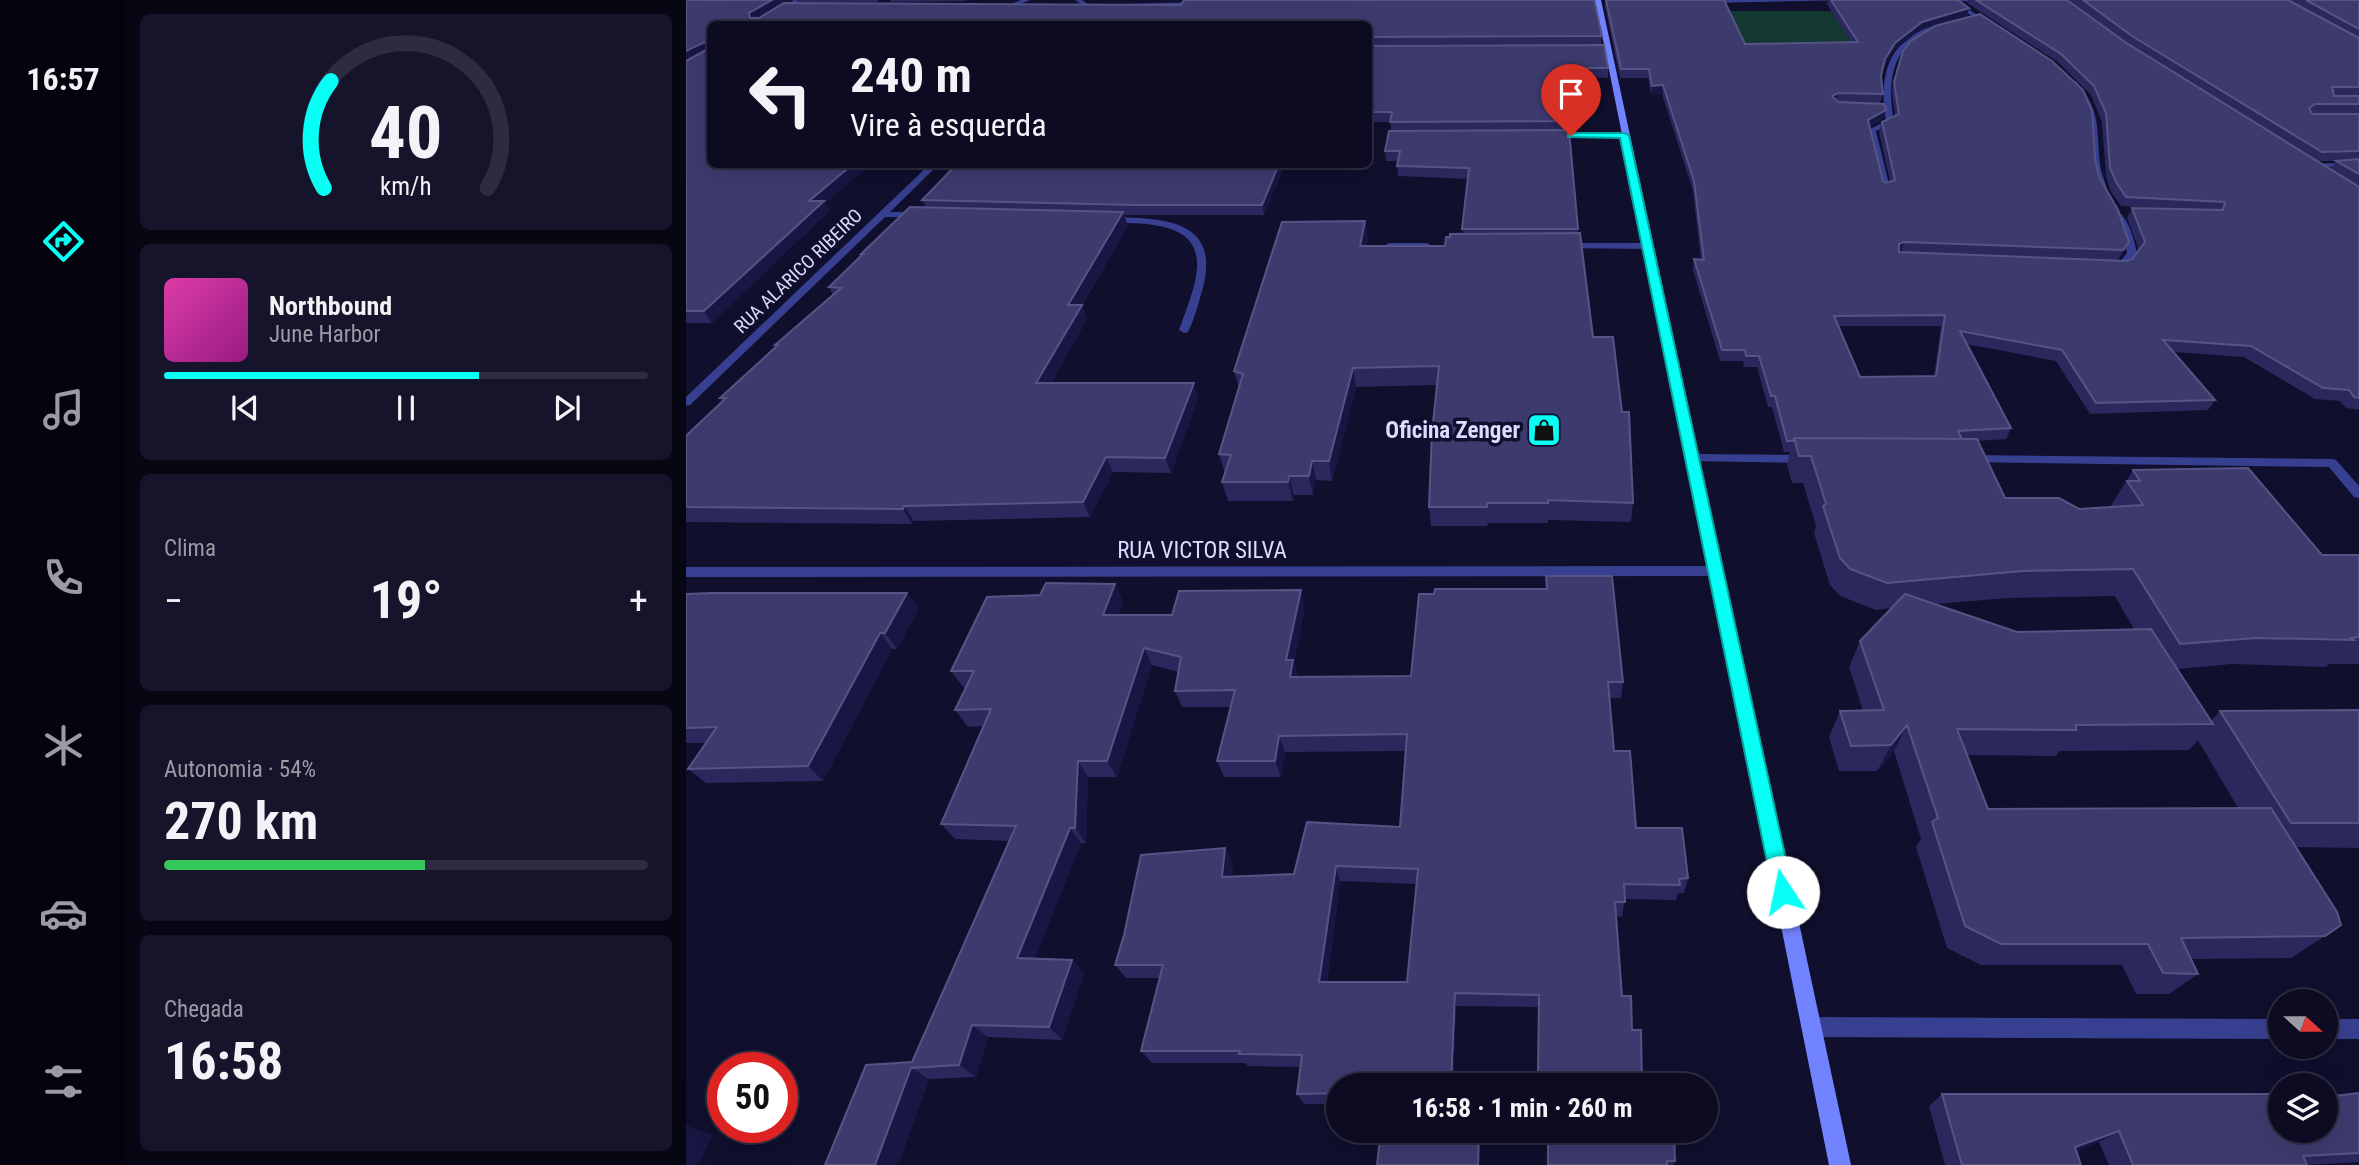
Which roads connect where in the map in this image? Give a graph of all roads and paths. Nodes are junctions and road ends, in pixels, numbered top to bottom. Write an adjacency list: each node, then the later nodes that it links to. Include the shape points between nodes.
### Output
1 (1027, 0): 12 (street)
2 (1926, 0): 3 (street)
3 (1953, 0): 4 (street); 14 (street)
4 (1993, 0)
5 (1598, 1): 22 (main road, via 1602,49)
6 (1694, 1): 7 (street)
7 (1857, 1)
8 (1075, 2): 10 (street)
9 (799, 3): 16 (street)
10 (1210, 4)
11 (999, 5): 12 (street)
12 (1012, 5): 13 (street)
13 (1037, 5)
14 (1976, 18): 15 (street); 18 (street)
15 (1964, 20)
16 (763, 21)
17 (1951, 23): 21 (street, via 1906,43 1890,72 1885,91)
18 (1998, 32)
19 (2066, 75): 30 (street, via 2089,100 2094,113 2101,186)
20 (1875, 107): 21 (street)
21 (1888, 108): 29 (street, via 1890,122 1872,129)
22 (1624, 135): 23 (street); 38 (main road)
23 (1544, 136)
24 (2301, 159): 26 (street)
25 (2359, 164): 26 (street)
26 (2312, 166): 28 (street)
27 (931, 168): 32 (street, RUA ALARICO RIBEIRO)
28 (2324, 173)
29 (1886, 188)
30 (2117, 212): 31 (street); 39 (street, via 2132,253 2122,266)
31 (2131, 213)
32 (882, 214): 33 (street); 41 (street, RUA ALARICO RIBEIRO)
33 (937, 216)
34 (1099, 220): 40 (street, via 1173,225 1188,231 1196,241 1203,262)
35 (1389, 246): 36 (street)
36 (1444, 246)
37 (1553, 246): 38 (street)
38 (1649, 246): 42 (main road)
39 (2095, 265)
40 (1184, 330)
41 (686, 403)
42 (1693, 458): 43 (street); 46 (main road)
43 (1826, 459)
44 (1948, 459): 45 (street, via 2332,463)
45 (2359, 494)
46 (1717, 571): 47 (street, RUA VICTOR SILVA); 48 (main road)
47 (686, 572)
48 (1811, 1027): 49 (street); 52 (main road)
49 (2268, 1029)
50 (2338, 1029): 51 (street)
51 (2359, 1029)
52 (1840, 1165)

